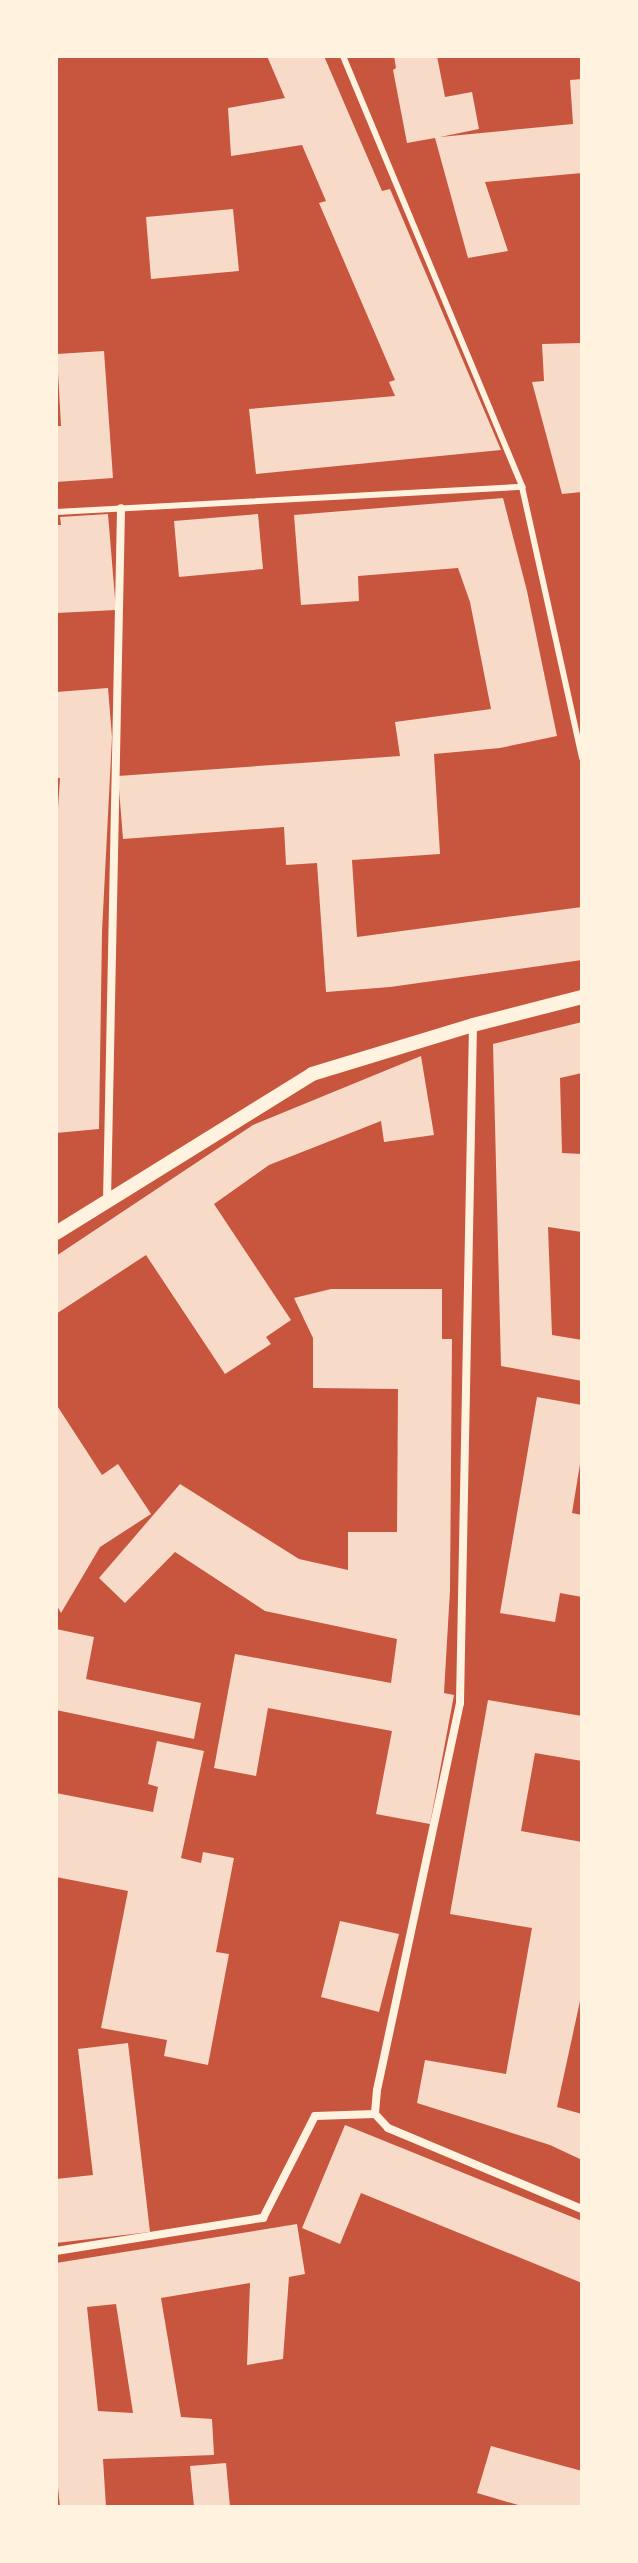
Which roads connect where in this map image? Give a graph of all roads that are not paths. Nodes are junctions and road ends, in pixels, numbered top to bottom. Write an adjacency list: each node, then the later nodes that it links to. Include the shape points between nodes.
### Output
1 (343, 56): 2 (lane)
2 (522, 487): 3 (lane); 5 (lane)
3 (121, 508): 4 (lane); 8 (street)
4 (56, 512)
5 (582, 758)
6 (582, 997): 7 (street)
7 (473, 1025): 8 (street, via 312,1074); 10 (street, via 460,1703)
8 (107, 1201): 9 (street)
9 (56, 1233)
10 (375, 2114): 11 (street, via 388,2128); 12 (street, via 315,2116 263,2218)
11 (582, 2209)
12 (56, 2251)

